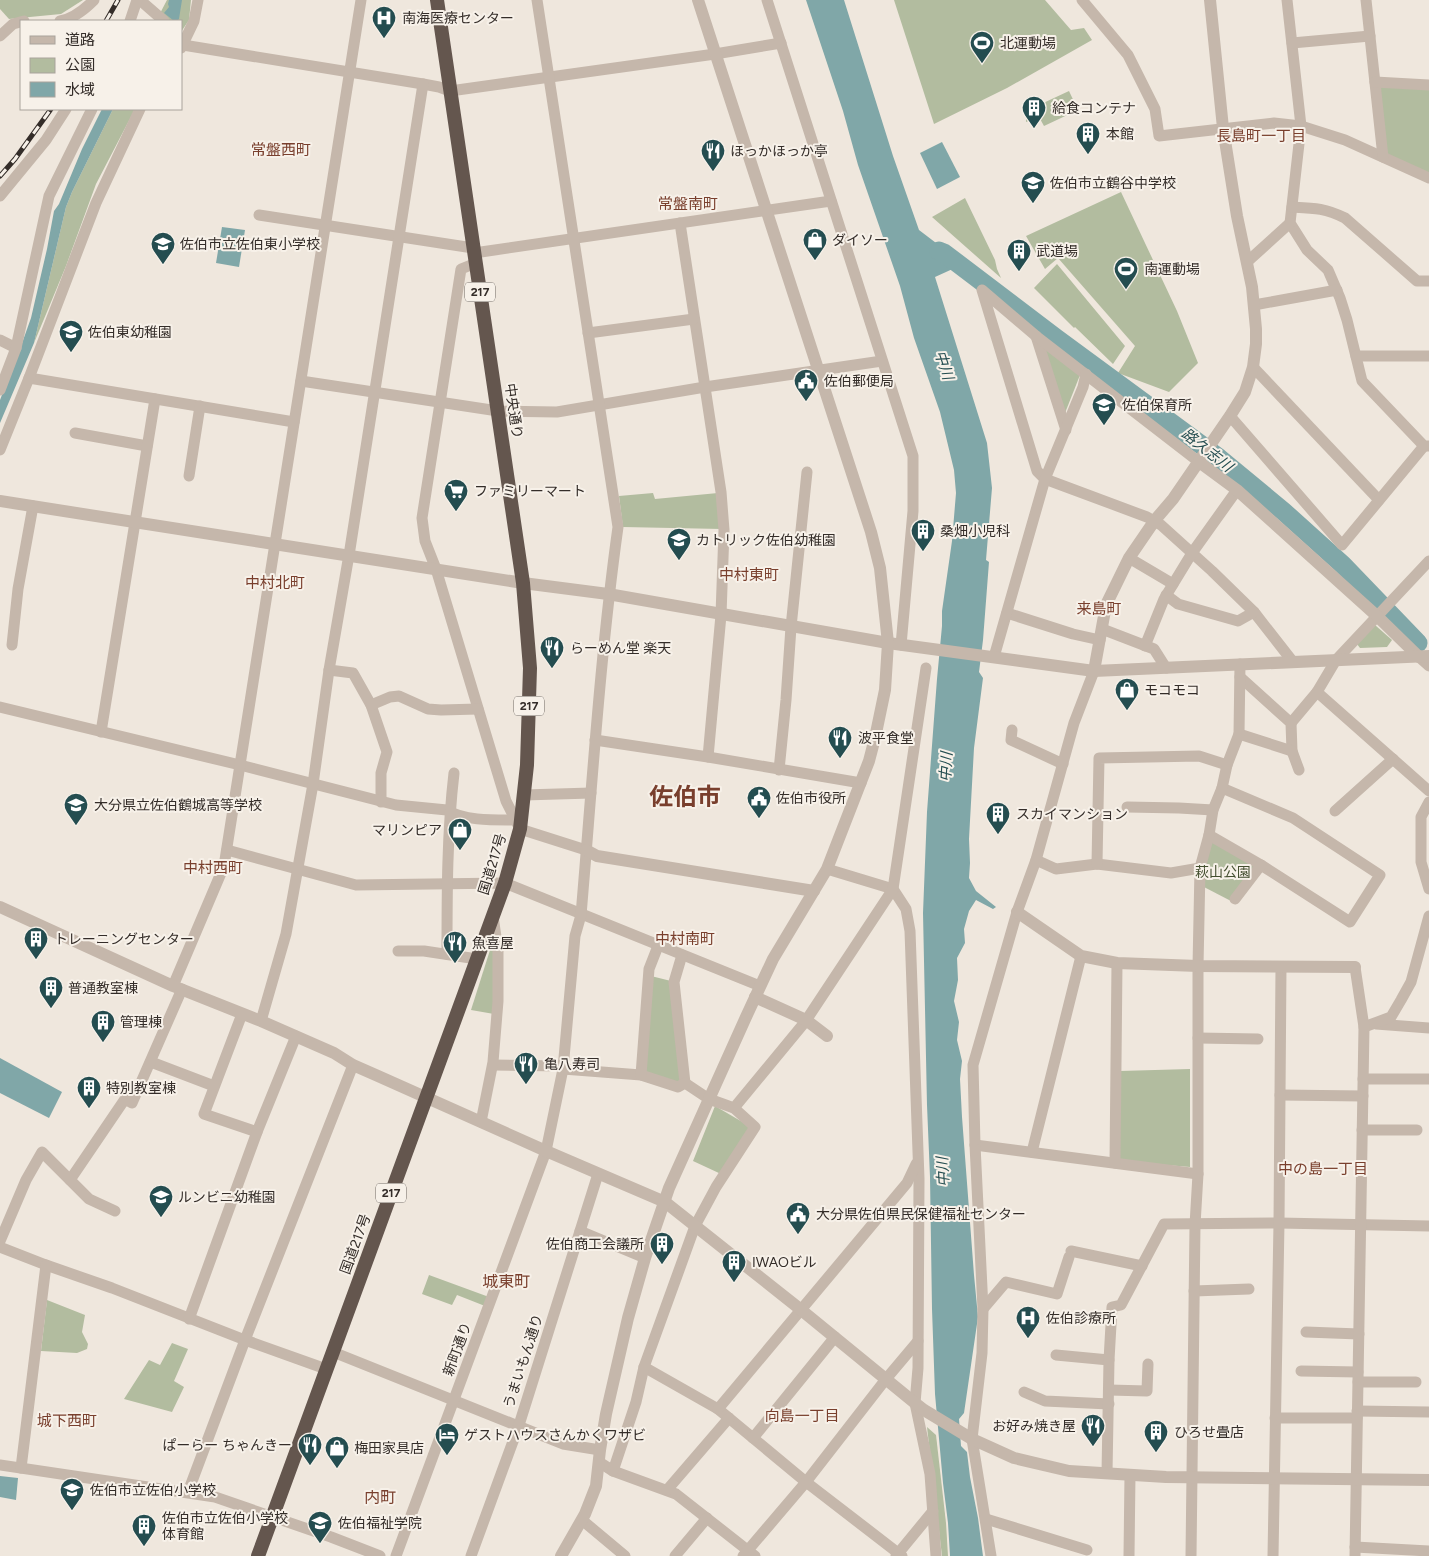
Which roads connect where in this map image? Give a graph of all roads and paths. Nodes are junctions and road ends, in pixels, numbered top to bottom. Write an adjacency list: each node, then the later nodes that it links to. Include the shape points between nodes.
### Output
1 (94, 0): 13 (street)
2 (198, 0): 19 (street, via 194,21)
3 (361, 0): 23 (street)
4 (437, 0): 28 (highway, 中央通り / 217)
5 (537, 0): 24 (street, 新町通り)
6 (698, 0): 22 (street)
7 (767, 0): 20 (street)
8 (1082, 0): 33 (street, via 1128,56 1155,109 1159,136)
9 (1210, 0): 33 (street)
10 (1287, 0): 21 (street)
11 (1366, 0): 18 (street)
12 (141, 1): 14 (street); 15 (street)
13 (66, 20)
14 (131, 20)
15 (163, 20)
16 (20, 22): 17 (street)
17 (0, 36)
18 (1370, 36): 21 (street); 25 (street)
19 (182, 41): 23 (street)
20 (781, 43): 22 (street); 37 (street)
21 (1292, 43): 32 (street)
22 (715, 54): 24 (street); 39 (street)
23 (349, 73): 26 (street); 43 (street)
24 (549, 78): 28 (street); 45 (street, 新町通り)
25 (1375, 82): 27 (street); 34 (street)
26 (423, 84): 28 (street); 44 (street)
27 (1429, 84)
28 (450, 91): 46 (highway, 中央通り / 217)
29 (65, 110): 36 (street, via 46,140)
30 (92, 110): 55 (street, via 49,196)
31 (140, 110): 62 (street, via 96,203)
32 (1301, 126): 33 (street, via 1274,123); 34 (street); 38 (street)
33 (1223, 128): 47 (street)
34 (1383, 157): 35 (street)
35 (1429, 178)
36 (0, 196)
37 (831, 201): 39 (street); 58 (street)
38 (1292, 207): 42 (street); 48 (street, via 1320,208 1345,218 1417,281)
39 (765, 210): 41 (street); 60 (street)
40 (259, 215): 43 (street)
41 (680, 223): 45 (street); 51 (street)
42 (1290, 223): 47 (street); 49 (street, via 1308,250 1328,270)
43 (325, 225): 44 (street); 63 (street)
44 (399, 236): 46 (street); 66 (street)
45 (574, 238): 46 (street); 52 (street, 新町通り)
46 (475, 255): 68 (street, via 461,269); 71 (highway, 中央通り / 217)
47 (1247, 262): 50 (street)
48 (1429, 281)
49 (1337, 290): 50 (street); 56 (street)
50 (1254, 305): 59 (street, via 1256,344)
51 (694, 319): 52 (street); 64 (street)
52 (588, 333): 69 (street, 新町通り)
53 (1036, 336): 61 (street); 74 (street); 82 (street, via 982,290 1037,471)
54 (0, 340): 55 (street)
55 (16, 348): 65 (street)
56 (1356, 356): 57 (street); 77 (street, via 1362,381)
57 (1429, 356)
58 (882, 361): 60 (street); 107 (street, via 912,456 913,511)
59 (1253, 367): 72 (street, via 1245,392); 84 (street)
60 (819, 371): 64 (street); 105 (street, via 871,532 880,568)
61 (1086, 374): 74 (street); 79 (street)
62 (29, 378): 67 (street); 78 (street)
63 (301, 381): 66 (street); 73 (street)
64 (705, 388): 69 (street); 102 (street, via 724,530)
65 (0, 390)
66 (375, 392): 68 (street); 91 (street)
67 (155, 399): 70 (street); 76 (street)
68 (440, 403): 71 (street); 94 (street, via 422,518 425,541)
69 (599, 405): 71 (street, via 557,412); 97 (street, 新町通り, via 618,527)
70 (200, 406): 73 (street); 81 (street)
71 (498, 411): 95 (highway, 中央通り / 217)
72 (1230, 416): 79 (street); 84 (street, via 1342,545)
73 (294, 422): 89 (street)
74 (1066, 430): 82 (street)
75 (74, 433): 76 (street)
76 (147, 446): 88 (street)
77 (1426, 446): 84 (street)
78 (0, 450)
79 (1201, 458): 83 (street); 87 (street)
80 (807, 472): 103 (street)
81 (189, 476)
82 (1045, 479): 87 (street); 101 (street)
83 (1237, 490): 90 (street); 99 (street)
84 (1379, 500)
85 (0, 501): 86 (street)
86 (33, 506): 88 (street); 106 (street)
87 (1155, 520): 90 (street); 92 (street)
88 (135, 522): 89 (street); 125 (street)
89 (275, 544): 91 (street); 133 (street)
90 (1192, 553): 96 (street); 100 (street)
91 (349, 556): 94 (street); 116 (street)
92 (1129, 558): 96 (street); 104 (street, via 1106,605)
93 (1429, 561): 99 (street)
94 (436, 569): 95 (street); 122 (street)
95 (523, 583): 97 (street); 142 (highway, 中央通り / 217, via 530,668 528,765)
96 (1173, 584): 98 (street)
97 (608, 594): 102 (street); 127 (street, 新町通り)
98 (1166, 595): 100 (street, via 1178,604 1238,621); 108 (street)
99 (1383, 611): 110 (street); 111 (street)
100 (1254, 612): 112 (street)
101 (1007, 613): 104 (street, via 1073,634); 109 (street)
102 (721, 614): 103 (street); 129 (street)
103 (791, 627): 105 (street); 134 (street)
104 (1101, 634): 108 (street); 118 (street)
105 (888, 643): 107 (street); 137 (street, via 885,690)
106 (12, 645)
107 (901, 645): 109 (street)
108 (1145, 646): 115 (street, via 1154,649)
109 (991, 656): 118 (street)
110 (1424, 656): 111 (street); 113 (street)
111 (1336, 660): 112 (street); 119 (street)
112 (1293, 662): 117 (street)
113 (1429, 666)
114 (926, 668): 161 (street)
115 (1166, 668): 117 (street); 118 (street)
116 (329, 670): 120 (street, via 353,674); 138 (street)
117 (1240, 670): 123 (street); 126 (street)
118 (1094, 671): 131 (street, via 1074,723)
119 (1317, 692): 123 (street); 130 (street)
120 (371, 706): 122 (street, via 399,696 428,709); 143 (street, via 387,752 381,773)
121 (0, 707): 125 (street)
122 (478, 708): 149 (street, via 506,801)
123 (1291, 723): 128 (street)
124 (1012, 730): 131 (street, via 1010,740)
125 (101, 732): 133 (street)
126 (1239, 734): 128 (street); 132 (street)
127 (595, 740): 129 (street); 141 (street, 新町通り)
128 (1292, 751): 135 (street)
129 (708, 757): 134 (street)
130 (1393, 759): 140 (street); 147 (street)
131 (1063, 764): 153 (street)
132 (1227, 764): 139 (street); 154 (street, via 1199,756 1099,758)
133 (240, 766): 138 (street); 151 (street)
134 (779, 770): 137 (street)
135 (1299, 770)
136 (454, 773): 148 (street)
137 (861, 783): 158 (street)
138 (313, 784): 143 (street); 157 (street)
139 (1222, 788): 146 (street); 155 (street, via 1293,818 1380,875 1350,922)
140 (1429, 791)
141 (591, 793): 142 (street); 152 (street, 新町通り)
142 (524, 795): 149 (highway, 中央通り / 217)
143 (381, 802): 148 (street)
144 (1429, 802): 162 (street, via 1422,817 1421,853)
145 (1127, 808): 146 (street)
146 (1213, 810): 150 (street)
147 (1335, 811)
148 (450, 812): 149 (street); 159 (street)
149 (518, 825): 152 (street); 160 (highway, 国道217号 / 217)
150 (1209, 834): 155 (street); 156 (street)
151 (227, 850): 157 (street); 180 (street, via 224,866)
152 (586, 850): 163 (street, via 597,856); 168 (street, 新町通り)
153 (1036, 860): 154 (street, via 1056,869); 166 (street)
154 (1097, 864): 156 (street, via 1171,873)
155 (1262, 865): 164 (street)
156 (1200, 868): 177 (street)
157 (298, 869): 159 (street, via 356,885); 184 (street, via 286,934)
158 (827, 869): 161 (street); 163 (street)
159 (447, 883): 160 (street); 172 (street)
160 (505, 883): 167 (highway, 国道217号 / 217); 168 (street)
161 (893, 889): 183 (street); 212 (street, via 906,909 910,931)
162 (1429, 889)
163 (814, 891): 181 (street, via 773,959)
164 (1235, 899)
165 (0, 907): 180 (street)
166 (1017, 912): 174 (street); 209 (street, via 973,1065)
167 (493, 914): 175 (highway, 国道217号 / 217); 193 (street, via 498,951 498,1001)
168 (581, 915): 170 (street); 194 (street, 新町通り, via 574,936)
169 (1429, 916): 185 (street, via 1411,982 1391,1017)
170 (658, 946): 173 (street); 195 (street, via 649,969)
171 (398, 951): 172 (street)
172 (447, 954): 175 (street)
173 (682, 955): 181 (street); 198 (street, via 674,982)
174 (1081, 956): 176 (street); 211 (street)
175 (477, 959): 202 (highway, 国道217号 / 217)
176 (1117, 963): 177 (street); 213 (street)
177 (1198, 966): 178 (street); 189 (street)
178 (1281, 967): 179 (street); 200 (street)
179 (1356, 967): 185 (street)
180 (178, 988): 182 (street); 191 (street)
181 (758, 992): 183 (street); 203 (street)
182 (242, 1014): 184 (street); 199 (street)
183 (806, 1020): 188 (street); 204 (street)
184 (261, 1021): 187 (street)
185 (1368, 1026): 186 (street); 197 (street)
186 (1429, 1028)
187 (296, 1036): 192 (street); 208 (street)
188 (827, 1036)
189 (1198, 1038): 190 (street); 215 (street)
190 (1258, 1039)
191 (151, 1062): 199 (street); 216 (street, via 132,1104 124,1099)
192 (353, 1064): 202 (street); 238 (street)
193 (492, 1065): 194 (street); 205 (street)
194 (563, 1067): 195 (street); 210 (street, 新町通り)
195 (641, 1075): 198 (street, via 678,1087)
196 (1429, 1078): 197 (street)
197 (1363, 1079): 201 (street)
198 (685, 1083): 203 (street)
199 (214, 1086): 208 (street, via 204,1114)
200 (1280, 1095): 201 (street); 219 (street)
201 (1363, 1096): 206 (street)
202 (426, 1097): 205 (street); 240 (highway, 国道217号 / 217)
203 (708, 1100): 204 (street); 217 (street)
204 (734, 1108): 222 (street, via 755,1127)
205 (481, 1122): 210 (street)
206 (1362, 1130): 207 (street); 221 (street)
207 (1417, 1130)
208 (257, 1132): 234 (street)
209 (975, 1145): 211 (street); 233 (street)
210 (546, 1151): 214 (street); 252 (street, 新町通り)
211 (1032, 1152): 213 (street)
212 (918, 1161): 232 (street, via 907,1183); 239 (street)
213 (1116, 1163): 215 (street)
214 (598, 1174): 217 (street); 224 (street, うまいもん通り)
215 (1198, 1174): 220 (street)
216 (70, 1180): 218 (street, via 90,1199); 225 (street, via 42,1152 26,1180)
217 (665, 1202): 222 (street); 227 (street)
218 (115, 1212)
219 (1279, 1223): 220 (street); 221 (street); 259 (street)
220 (1195, 1225): 229 (street, via 1164,1224); 231 (street)
221 (1361, 1225): 223 (street); 236 (street)
222 (695, 1226): 232 (street); 244 (street)
223 (1429, 1226)
224 (580, 1231): 227 (street); 260 (street, うまいもん通り)
225 (0, 1241)
226 (0, 1247): 228 (street)
227 (644, 1258): 263 (street)
228 (46, 1266): 234 (street); 265 (street)
229 (1142, 1266): 233 (street, via 1070,1254 1057,1294 1006,1282); 242 (street, via 1121,1305 1112,1307)
230 (1250, 1289): 231 (street)
231 (1194, 1291): 269 (street)
232 (800, 1309): 237 (street); 255 (street)
233 (984, 1309): 261 (street, via 982,1352)
234 (189, 1318): 238 (street)
235 (1306, 1332): 236 (street)
236 (1359, 1334): 247 (street)
237 (835, 1337): 248 (street); 262 (street)
238 (245, 1340): 245 (street); 275 (street)
239 (918, 1341): 248 (street); 254 (street)
240 (333, 1352): 245 (highway, 国道217号 / 217); 252 (street)
241 (1056, 1355): 242 (street)
242 (1109, 1360): 250 (street)
243 (1148, 1364): 250 (street, via 1147,1391)
244 (644, 1367): 255 (street); 266 (street)
245 (326, 1369): 277 (highway, 国道217号 / 217)
246 (1301, 1371): 247 (street)
247 (1358, 1377): 249 (street); 257 (street)
248 (886, 1380): 254 (street); 273 (street)
249 (1416, 1382)
250 (1109, 1390): 253 (street)
251 (1024, 1392): 253 (street, via 1045,1401)
252 (454, 1400): 260 (street); 288 (street, 新町通り)
253 (1109, 1404): 267 (street)
254 (919, 1406): 261 (street); 276 (street)
255 (718, 1409): 258 (street)
256 (1429, 1412): 257 (street)
257 (1357, 1414): 259 (street); 271 (street)
258 (729, 1418): 262 (street); 274 (street)
259 (1275, 1418): 270 (street)
260 (518, 1425): 263 (street); 289 (street, うまいもん通り)
261 (969, 1437): 267 (street, via 1014,1458 1069,1471); 279 (street)
262 (753, 1438): 273 (street)
263 (599, 1456): 266 (street); 280 (street, via 596,1486)
264 (0, 1464): 265 (street)
265 (21, 1468): 275 (street)
266 (613, 1470): 274 (street)
267 (1107, 1473): 268 (street)
268 (1130, 1475): 269 (street); 295 (street)
269 (1192, 1477): 270 (street); 296 (street)
270 (1274, 1478): 271 (street); 297 (street)
271 (1356, 1479): 272 (street); 282 (street)
272 (1429, 1480)
273 (806, 1482): 284 (street); 285 (street)
274 (667, 1490): 278 (street)
275 (188, 1492): 277 (street, via 215,1497)
276 (933, 1512): 285 (street); 293 (street)
277 (272, 1517): 286 (highway, 国道217号 / 217); 287 (street)
278 (707, 1518): 284 (street); 292 (street)
279 (986, 1519): 281 (street); 294 (street)
280 (582, 1520): 290 (street); 291 (street)
281 (1087, 1550)
282 (1355, 1551): 283 (street)
283 (1429, 1551)
284 (749, 1554)
285 (898, 1555)
286 (258, 1556)
287 (380, 1556)
288 (396, 1556)
289 (471, 1556)
290 (561, 1556)
291 (625, 1556)
292 (675, 1556)
293 (936, 1556)
294 (991, 1556)
295 (1129, 1556)
296 (1191, 1556)
297 (1273, 1556)

